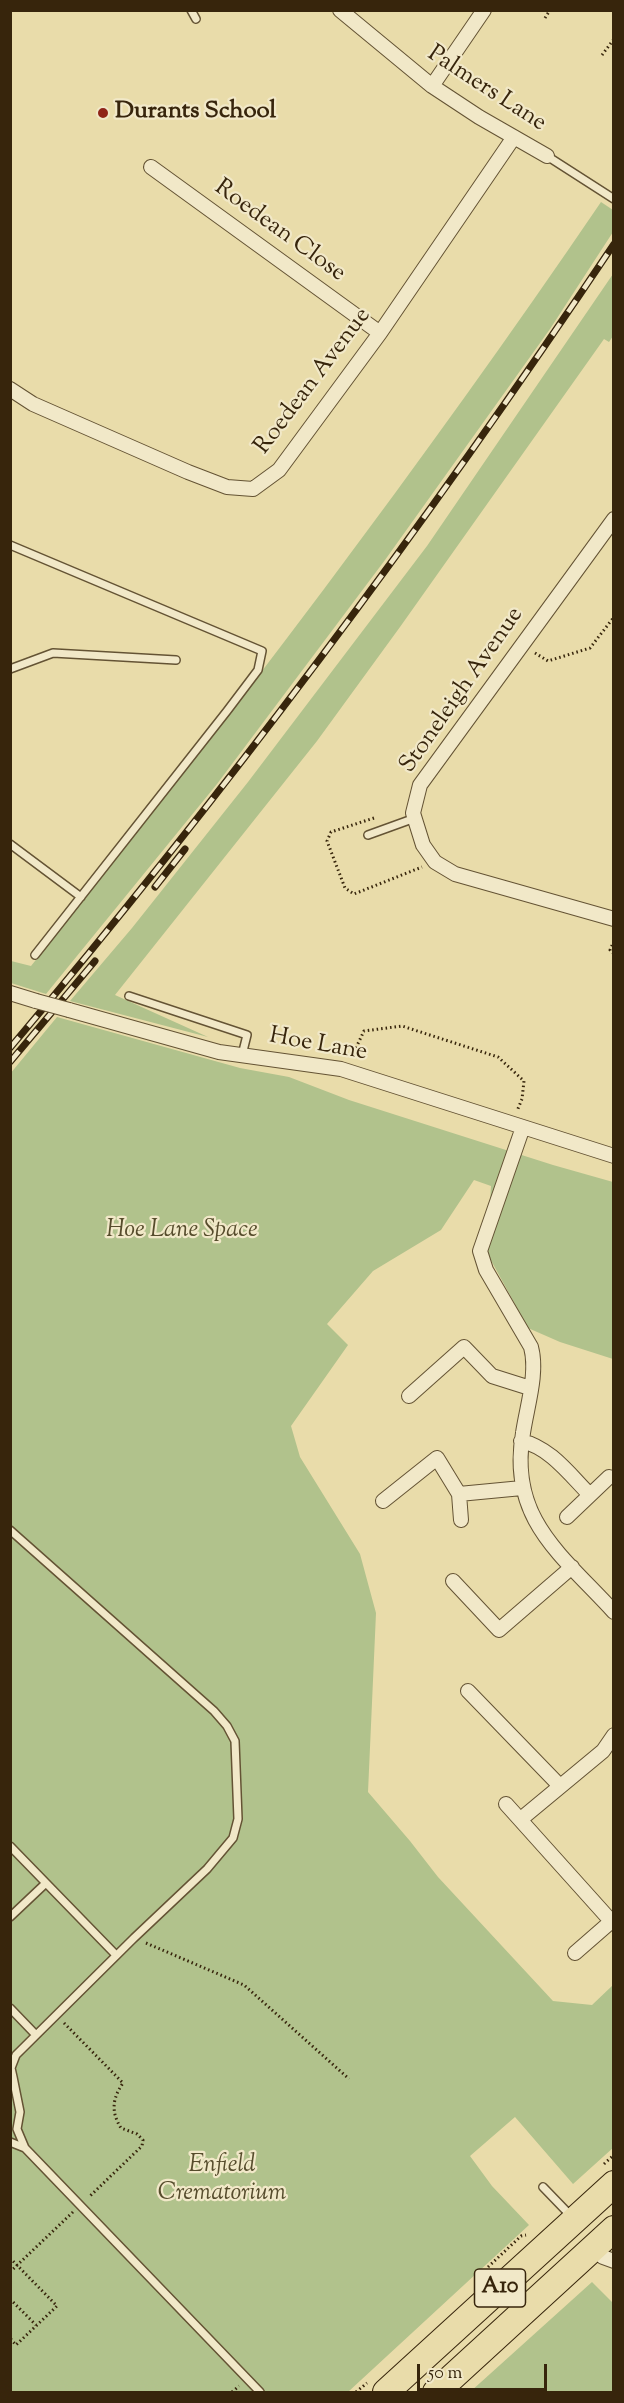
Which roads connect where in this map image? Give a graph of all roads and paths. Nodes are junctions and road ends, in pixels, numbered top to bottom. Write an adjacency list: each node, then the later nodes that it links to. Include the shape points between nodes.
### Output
1 (191, 10): 6 (lane)
2 (340, 10): 9 (street, Palmers Lane)
3 (484, 10): 9 (street)
4 (550, 10): 5 (path)
5 (545, 18)
6 (196, 19)
7 (614, 39): 8 (path)
8 (602, 55)
9 (432, 86): 10 (street, Palmers Lane)
10 (514, 137): 11 (street, Palmers Lane); 14 (street, Roedean Avenue)
11 (548, 156): 13 (lane, Palmers Lane)
12 (151, 167): 14 (street, Roedean Close)
13 (614, 199)
14 (380, 333): 15 (street, Roedean Avenue, via 279,470 253,489 227,487 188,472 33,404)
15 (10, 389)
16 (614, 519): 19 (street, Stoneleigh Avenue)
17 (10, 545): 27 (lane, via 262,651 258,670)
18 (614, 617): 19 (path, via 590,648 548,661)
19 (523, 646): 23 (street, Stoneleigh Avenue, via 420,785)
20 (176, 660): 21 (lane, via 53,653)
21 (10, 669)
22 (380, 816): 26 (path, via 332,832 327,841 345,888 354,894)
23 (415, 818): 24 (lane); 26 (street, Stoneleigh Avenue, via 423,845)
24 (368, 835)
25 (10, 844): 27 (lane)
26 (435, 862): 28 (street, via 455,874)
27 (81, 897): 31 (lane)
28 (613, 916)
29 (614, 941): 30 (path, via 610,950)
30 (614, 954)
31 (35, 955)
32 (10, 993): 34 (street, Hoe Lane, bridge, via 219,1052)
33 (129, 996): 34 (lane, via 247,1035)
34 (242, 1055): 35 (street, Hoe Lane)
35 (349, 1071): 36 (street, Hoe Lane); 36 (path, via 364,1032 402,1026 498,1057 524,1081)
36 (518, 1126): 37 (street, Hoe Lane); 38 (street, via 480,1251 486,1270 531,1347 535,1361)
37 (614, 1156)
38 (530, 1388): 39 (street, via 492,1376 464,1347); 40 (street)
39 (409, 1395)
40 (521, 1441): 42 (street); 44 (street, via 547,1452)
41 (609, 1477): 44 (street)
42 (522, 1488): 43 (street); 49 (street, via 541,1533)
43 (459, 1494): 45 (street, via 437,1458); 47 (street)
44 (590, 1495): 46 (street)
45 (383, 1501)
46 (567, 1517)
47 (461, 1520)
48 (10, 1530): 61 (lane, via 214,1711 234,1741 238,1819 233,1838 207,1869)
49 (572, 1567): 50 (street, via 500,1630); 51 (street)
50 (453, 1581)
51 (614, 1612)
52 (468, 1691): 54 (street)
53 (614, 1735): 54 (street, via 603,1751)
54 (560, 1786): 56 (street)
55 (506, 1804): 56 (street)
56 (520, 1819): 60 (street)
57 (10, 1846): 58 (lane)
58 (46, 1883): 59 (lane); 63 (lane)
59 (10, 1917)
60 (612, 1920): 62 (street)
61 (134, 1938): 63 (lane); 68 (path, via 244,1985)
62 (576, 1953)
63 (116, 1955): 65 (lane)
64 (10, 2008): 66 (lane)
65 (56, 2015): 66 (lane); 73 (path, via 123,2083 114,2101 115,2119 121,2128 143,2140 142,2146)
66 (36, 2035): 67 (lane, via 12,2061)
67 (12, 2077): 70 (lane, via 20,2112 17,2129)
68 (349, 2079)
69 (10, 2142): 70 (lane)
70 (25, 2148): 73 (lane)
71 (614, 2184): 74 (highway, A10)
72 (543, 2187): 74 (lane)
73 (80, 2206): 78 (path); 83 (lane)
74 (575, 2220): 84 (highway, A10)
75 (614, 2229): 76 (highway, A10)
76 (603, 2254): 85 (highway, A10)
77 (10, 2258): 78 (path)
78 (18, 2265): 79 (path); 81 (path, via 57,2306)
79 (10, 2272)
80 (10, 2299): 81 (path)
81 (36, 2325): 82 (path, via 16,2345)
82 (10, 2338)
83 (260, 2392)
84 (386, 2392)
85 (436, 2392)

